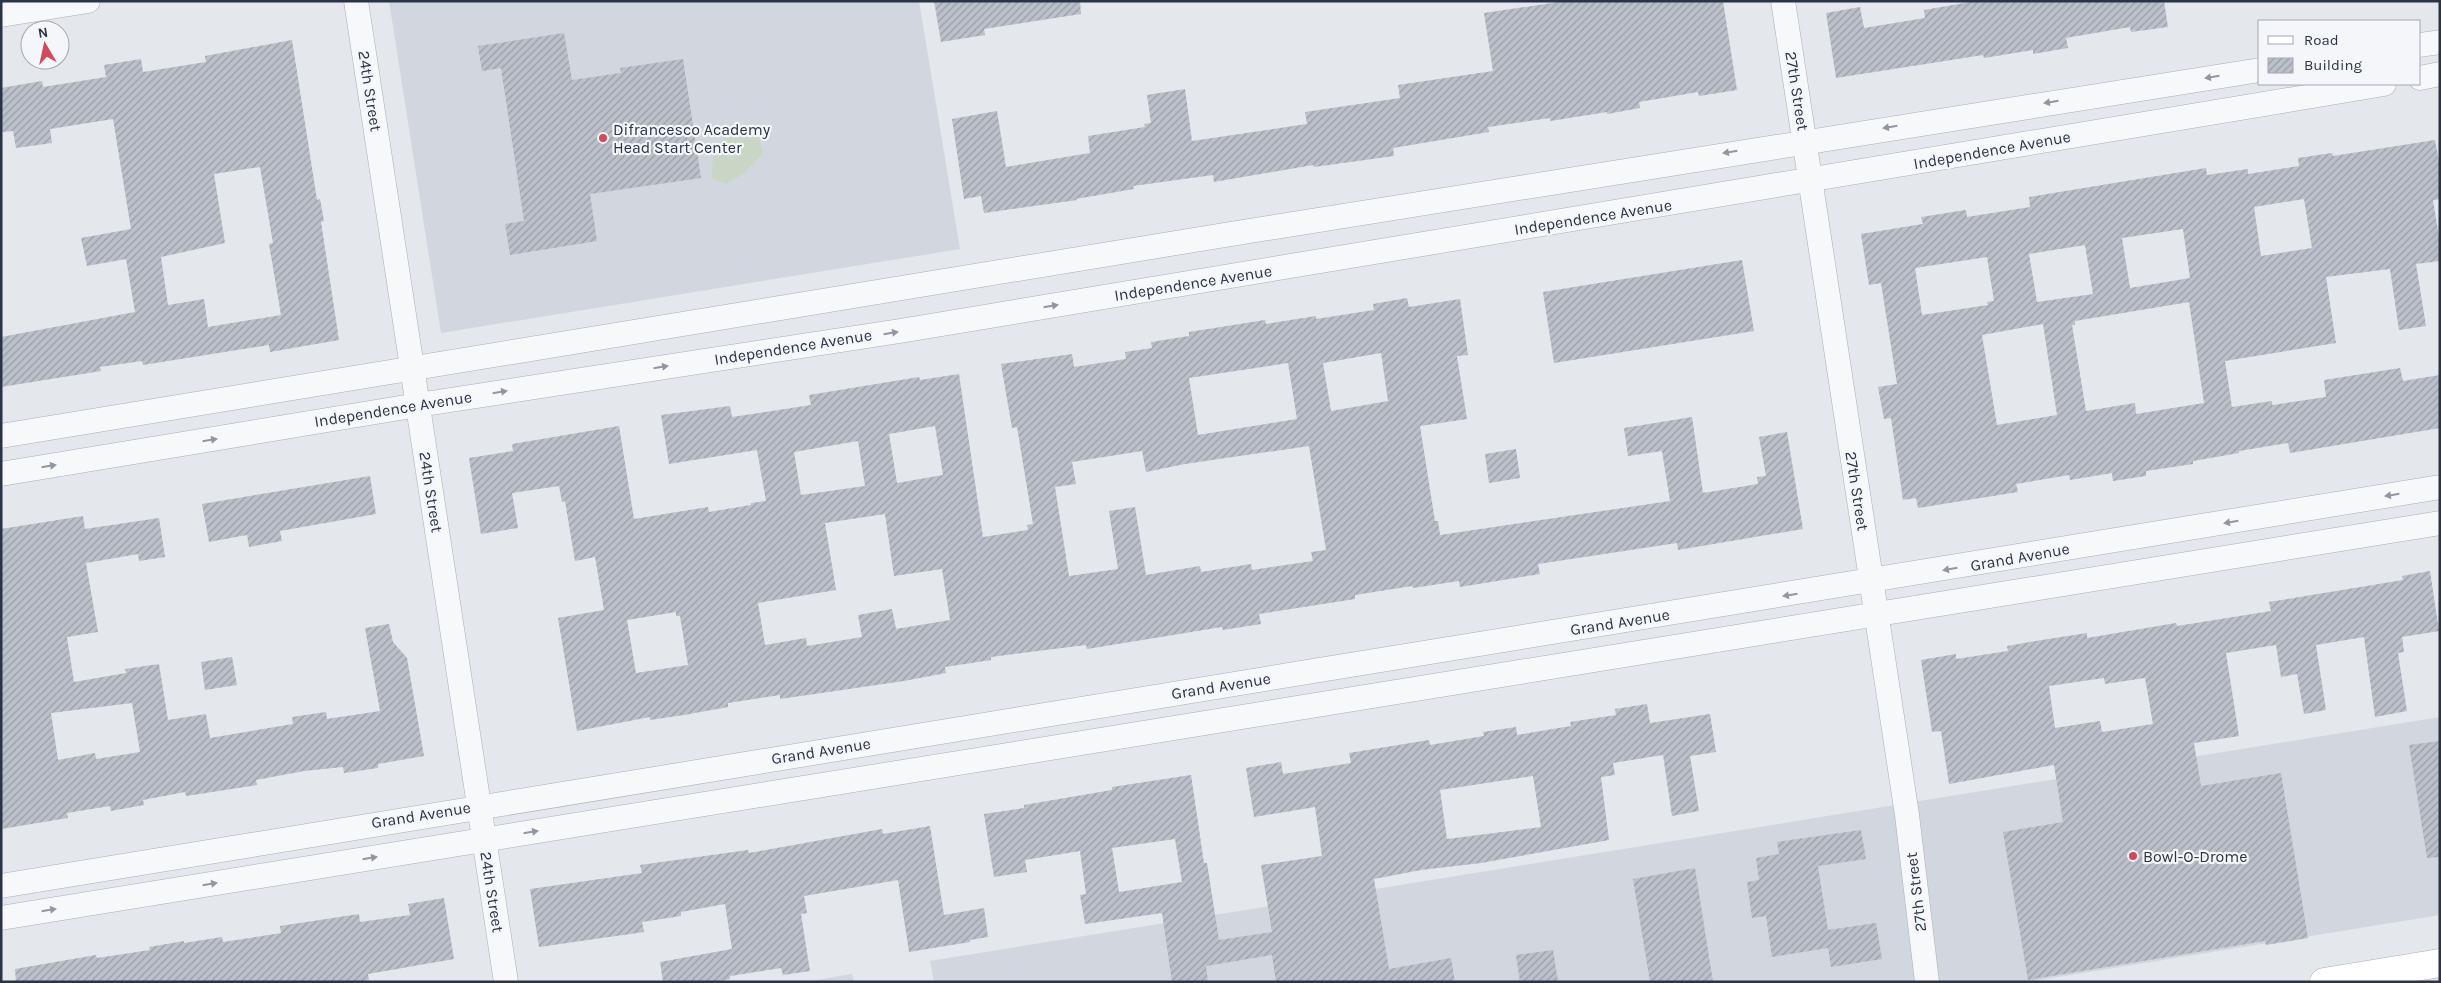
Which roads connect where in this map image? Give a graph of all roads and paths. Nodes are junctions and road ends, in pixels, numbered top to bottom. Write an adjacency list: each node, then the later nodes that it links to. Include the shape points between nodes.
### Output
1 (88, 1): 4 (street)
2 (356, 1): 13 (street, 24th Street)
3 (1783, 1): 11 (street, 27th Street)
4 (1, 15)
5 (2440, 42): 6 (street)
6 (2421, 45)
7 (2258, 70): 11 (street, one-way to 11)
8 (2440, 74): 9 (street)
9 (2421, 78)
10 (2378, 85): 12 (street, Independence Avenue)
11 (1804, 140): 12 (street, 27th Street); 13 (street, one-way to 13)
12 (1810, 181): 14 (street, Independence Avenue, one-way to 12, via 900,331); 19 (street, 27th Street)
13 (412, 368): 14 (street, 24th Street); 15 (street)
14 (418, 405): 16 (street, Independence Avenue, one-way to 14); 21 (street, 24th Street)
15 (1, 436)
16 (1, 474)
17 (2440, 487): 19 (street, Grand Avenue, one-way to 19)
18 (2440, 523): 20 (street)
19 (1871, 582): 20 (street, 27th Street); 21 (street, Grand Avenue, one-way to 21)
20 (1876, 614): 22 (street, one-way to 20); 28 (street, 27th Street, via 1907,816)
21 (479, 806): 22 (street, 24th Street); 23 (street, Grand Avenue)
22 (484, 840): 24 (street, one-way to 22); 27 (street, 24th Street)
23 (1, 886)
24 (1, 918)
25 (2440, 962): 26 (main road)
26 (2340, 980)
27 (506, 982)
28 (1927, 982)

